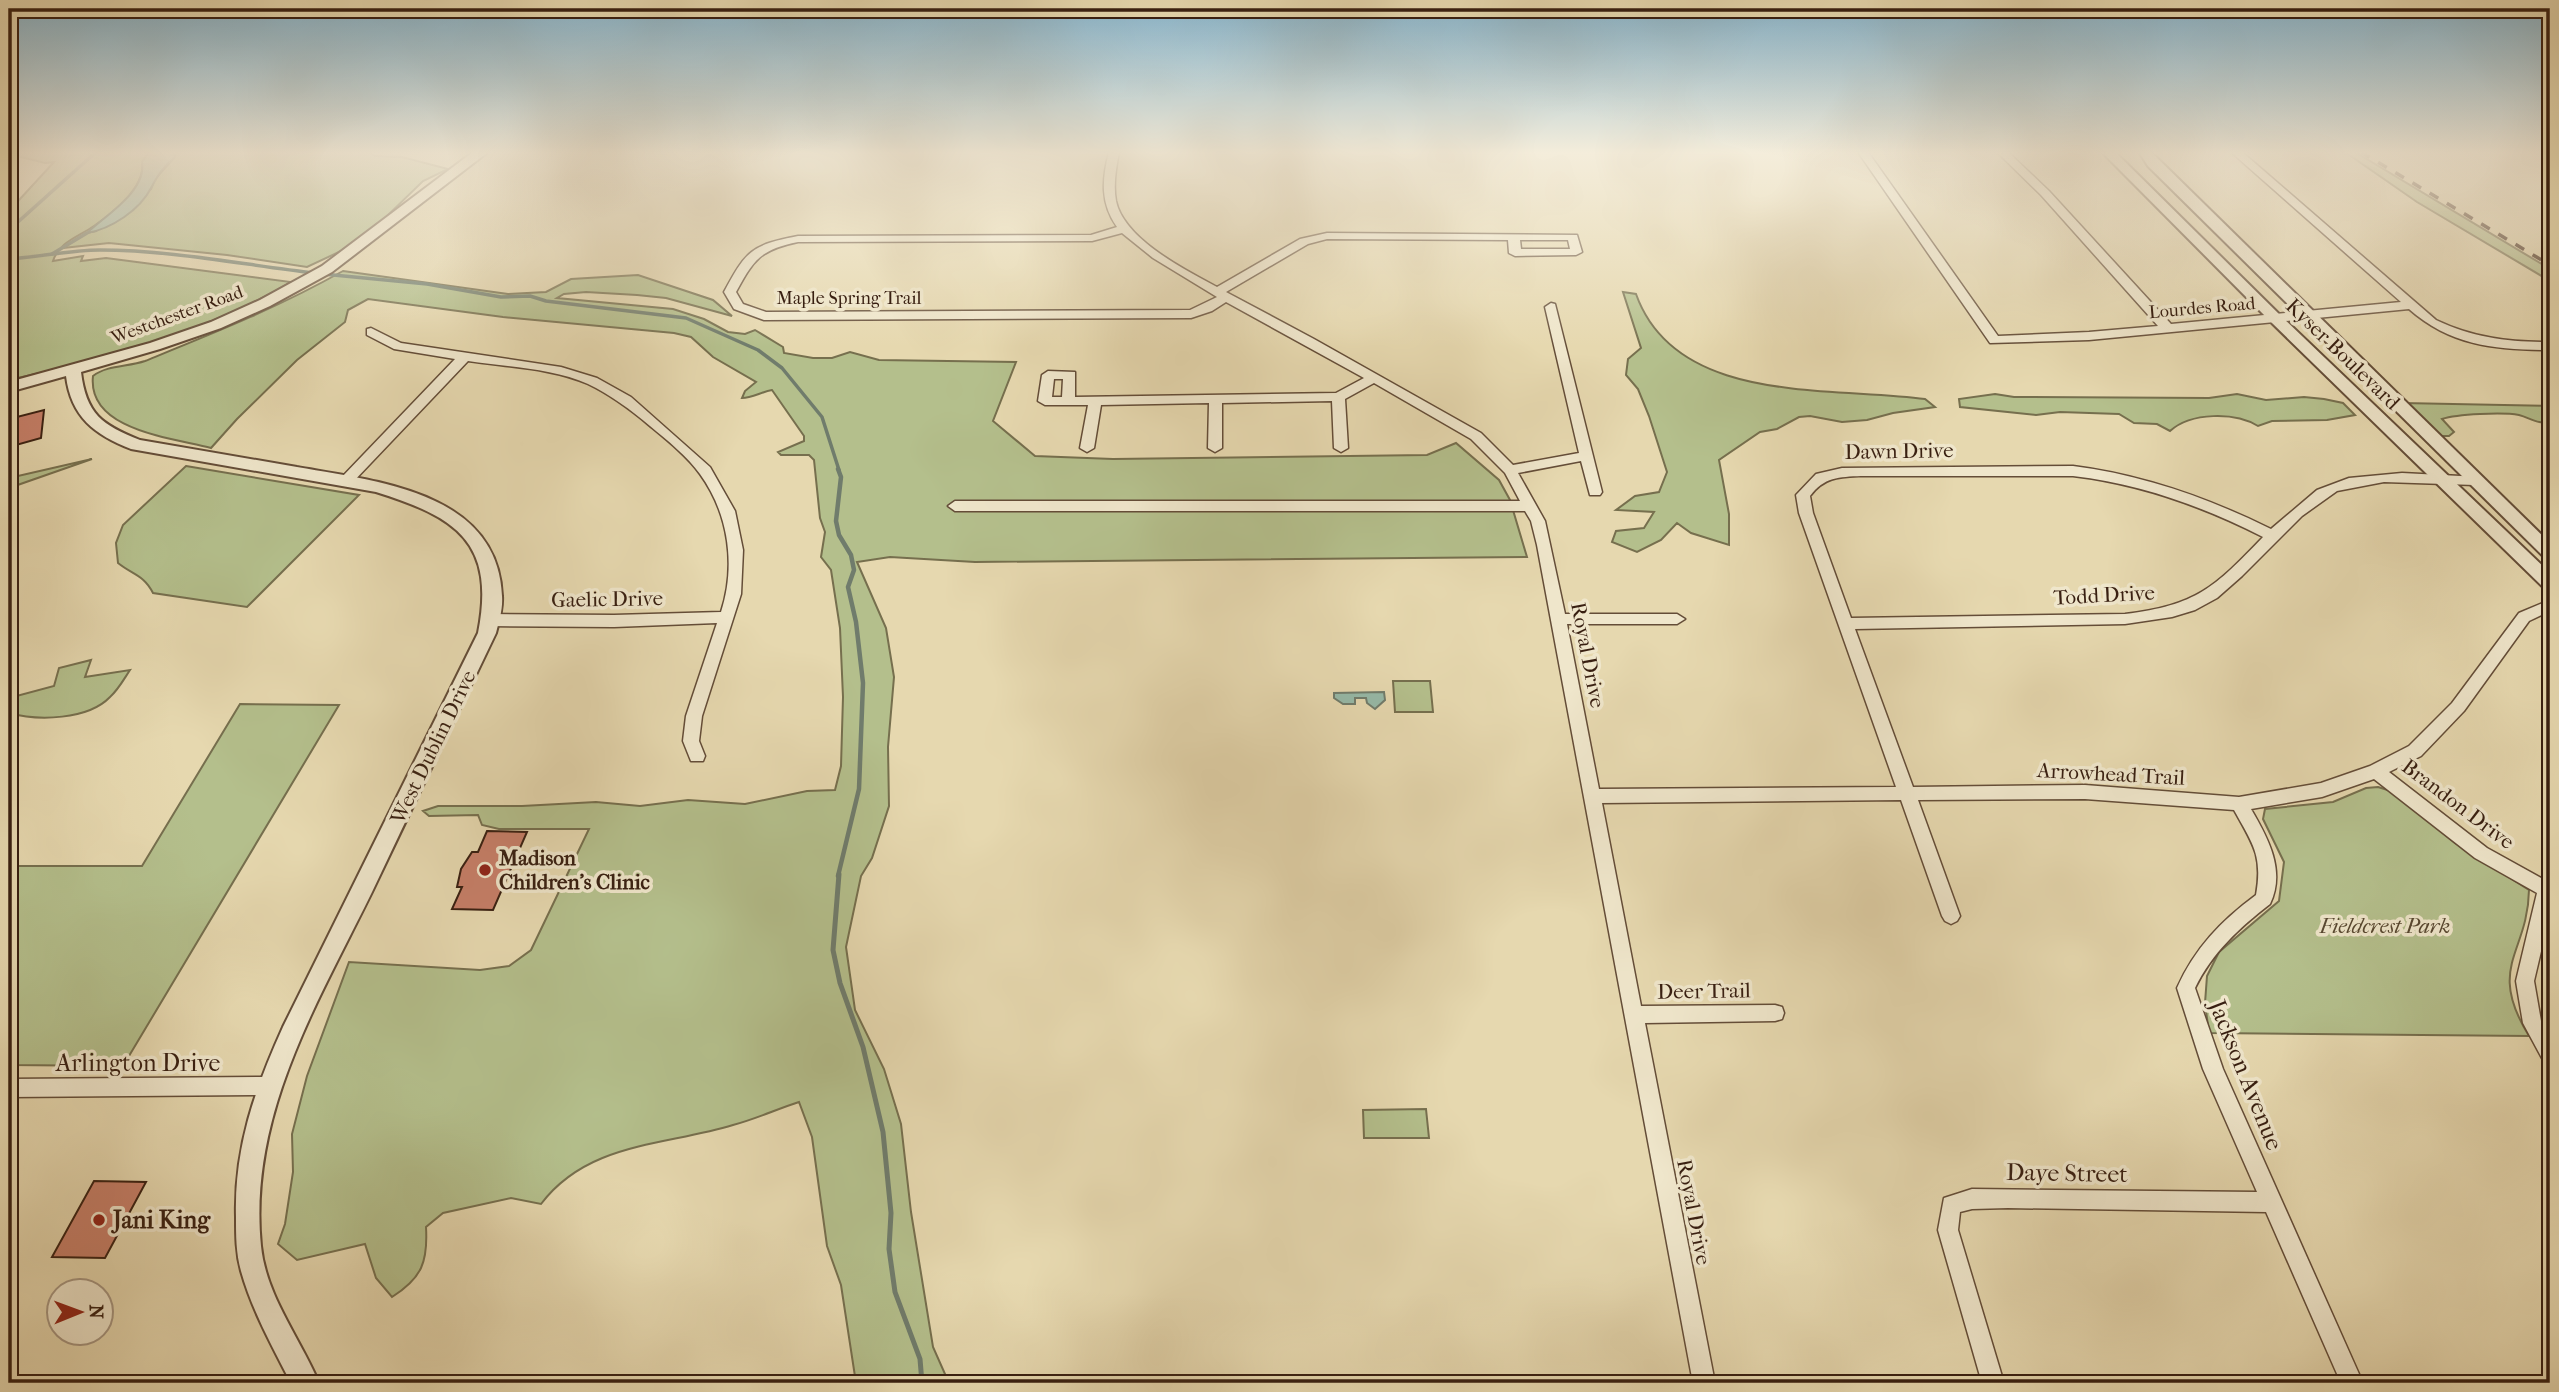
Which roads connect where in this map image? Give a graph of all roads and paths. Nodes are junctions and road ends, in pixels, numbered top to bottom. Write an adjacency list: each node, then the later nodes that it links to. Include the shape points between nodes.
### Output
1 (395, 217): 19 (street, Westchester Road, via 311,279 216,325)
2 (1117, 217): 8 (street, Royal Drive)
3 (1908, 217): 15 (street, Lourdes Road, via 1994,340)
4 (2067, 217): 15 (street)
5 (2173, 217): 14 (street, Kyser Boulevard)
6 (2208, 217): 13 (street, Kyser Boulevard)
7 (2311, 217): 11 (street)
8 (1125, 229): 10 (street, Royal Drive); 10 (street, Maple Spring Trail, via 1092,238 798,239 771,244 749,255 730,292 738,306 764,316 1191,314 1208,308)
9 (1514, 237): 9 (street, via 1573,237 1576,252 1515,253); 10 (street, via 1327,236 1304,241)
10 (1223, 294): 20 (street, Royal Drive)
11 (2412, 305): 13 (street, Lourdes Road); 17 (street, via 2432,323 2460,338 2489,345)
12 (1551, 307): 29 (street)
13 (2306, 314): 14 (street, Lourdes Road); 32 (street, Kyser Boulevard)
14 (2277, 320): 15 (street, Lourdes Road); 31 (street, Kyser Boulevard)
15 (2168, 329)
16 (371, 332): 18 (street, via 398,346)
17 (2550, 346)
18 (464, 357): 33 (street); 41 (street, via 561,371 592,381 626,400 705,470 728,511 736,550 734,594)
19 (73, 371): 21 (street, Westchester Road); 33 (street, West Dublin Drive, via 75,396 89,419 115,437 137,445)
20 (1374, 378): 22 (street); 30 (street, Royal Drive, via 1476,436)
21 (9, 387)
22 (1338, 397): 23 (street); 27 (street)
23 (1216, 399): 24 (street); 26 (street)
24 (1095, 400): 25 (street); 28 (street)
25 (1068, 401)
26 (1216, 447)
27 (1340, 448)
28 (1087, 449)
29 (1585, 456): 30 (street); 34 (street)
30 (1510, 470): 36 (street, Royal Drive)
31 (2443, 479): 32 (street, Todd Drive); 37 (street, Todd Drive, via 2360,480 2330,489); 39 (street, Kyser Boulevard)
32 (2474, 480): 38 (street, Kyser Boulevard)
33 (346, 481): 44 (street, West Dublin Drive, via 412,497 448,514 472,533 486,561 494,595)
34 (1595, 492)
35 (955, 506): 36 (street)
36 (1530, 506): 42 (street, Royal Drive, via 1544,545)
37 (2271, 535): 45 (street, Todd Drive, via 2220,587 2167,613 2125,619); 45 (street, Dawn Drive, via 2160,486 2106,474 1831,473 1814,480 1803,495)
38 (2550, 553)
39 (2550, 583)
40 (2550, 605): 47 (street, Arrowhead Trail, via 2524,618 2458,707 2414,751)
41 (724, 617): 44 (street, Gaelic Drive); 46 (street, via 694,716 691,741)
42 (1557, 619): 43 (street); 49 (street, Royal Drive)
43 (1677, 619)
44 (490, 620): 56 (street, West Dublin Drive, via 473,666)
45 (1847, 624): 48 (street, Dawn Drive)
46 (697, 756)
47 (2376, 771): 50 (street, Arrowhead Trail, via 2322,790); 51 (street, Brandon Drive, via 2478,850)
48 (1907, 792): 49 (street, Arrowhead Trail); 50 (street, Arrowhead Trail, via 2085,792); 52 (street, Dawn Drive)
49 (1593, 796): 54 (street, Royal Drive)
50 (2239, 804): 58 (street, Jackson Avenue, via 2259,838 2269,869 2264,899 2225,928 2196,965 2186,988 2213,1069)
51 (2549, 890): 55 (street, via 2525,981 2532,1023)
52 (1951, 916)
53 (1775, 1013): 54 (street, Deer Trail)
54 (1633, 1015): 60 (street, Royal Drive)
55 (2550, 1054)
56 (267, 1086): 57 (street, Arlington Drive); 59 (street, West Dublin Drive, via 252,1142 249,1250 274,1324)
57 (9, 1088)
58 (2271, 1202): 61 (street, Daye Street, via 1972,1199 1951,1205 1948,1230); 62 (street, Jackson Avenue)
59 (304, 1383)
60 (1704, 1383)
61 (1993, 1383)
62 (2352, 1383)

